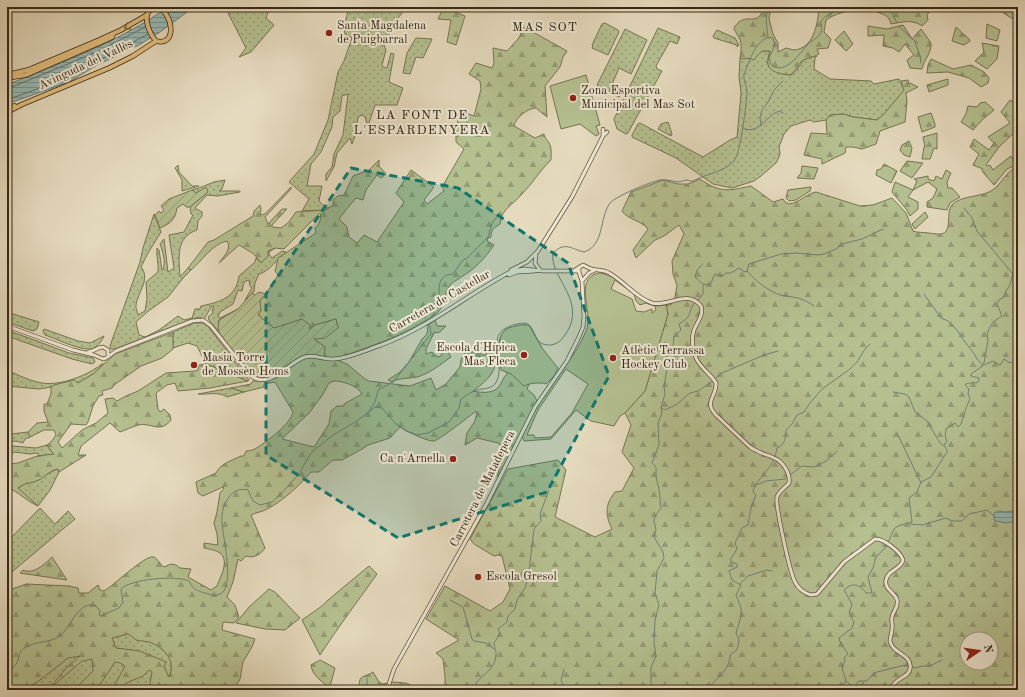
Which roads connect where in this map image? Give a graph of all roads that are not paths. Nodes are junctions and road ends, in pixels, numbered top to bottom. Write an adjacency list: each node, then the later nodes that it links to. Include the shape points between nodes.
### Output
1 (157, 7): 2 (main road); 5 (main road, via 167,14 170,31 166,41)
2 (149, 8): 3 (main road)
3 (147, 17): 4 (main road, Avinguda del Vallès, one-way to 4); 5 (main road, via 148,29)
4 (113, 34): 6 (main road, Avinguda del Vallès, via 28,70); 7 (main road, Avinguda del Vallès, via 110,38 26,75)
5 (156, 41): 8 (main road, Avinguda del Vallès, via 109,68)
6 (7, 74)
7 (7, 78)
8 (23, 104): 9 (main road, Avinguda del Vallès); 10 (main road, Avinguda del Vallès)
9 (8, 108)
10 (7, 115)
11 (603, 129): 13 (street)
12 (607, 132): 13 (street)
13 (603, 136): 14 (street, via 572,197)
14 (538, 251): 15 (street); 19 (street, via 534,262)
15 (524, 264): 18 (street); 23 (street)
16 (580, 267): 17 (street, via 583,265); 21 (street); 24 (street)
17 (588, 268): 20 (street); 25 (street)
18 (522, 269): 19 (street, Carretera de Castellar); 22 (street); 23 (street, Carretera de Castellar)
19 (541, 270): 21 (street); 22 (street, Carretera de Castellar)
20 (596, 270): 25 (street); 36 (street, via 610,273 650,302 663,304 687,298 700,304 702,313 693,337 694,351 700,365 714,380 716,387 710,404 713,412 750,448 782,462 789,476 788,485 778,494 777,504 794,580 800,588 811,595 817,594 847,560 873,540 881,539 901,554 901,565 889,574 886,582 898,603 892,617 890,641 893,648 906,657 910,664 909,672 896,681)
21 (574, 271): 24 (street)
22 (534, 272): 26 (street, Carretera de Castellar, via 517,272)
23 (508, 273): 26 (street, Carretera de Castellar)
24 (580, 274): 25 (street); 27 (street, Carretera de Matadepera)
25 (588, 274): 27 (street)
26 (504, 276): 31 (street, Carretera de Castellar, via 396,339 341,358 306,356 280,374 267,379 251,376 211,326 203,320 192,321)
27 (582, 281): 35 (street, Carretera de Matadepera, via 584,322 578,339 567,361 535,407 487,503 394,669)
28 (7, 326): 32 (street)
29 (96, 350): 30 (street, via 102,346); 32 (street); 33 (street)
30 (108, 350): 31 (street, Carretera de Castellar); 34 (street)
31 (116, 351): 34 (street, Carretera de Castellar)
32 (87, 353): 33 (street)
33 (97, 357): 34 (street, via 102,360)
34 (108, 357)
35 (387, 690)
36 (890, 690)

